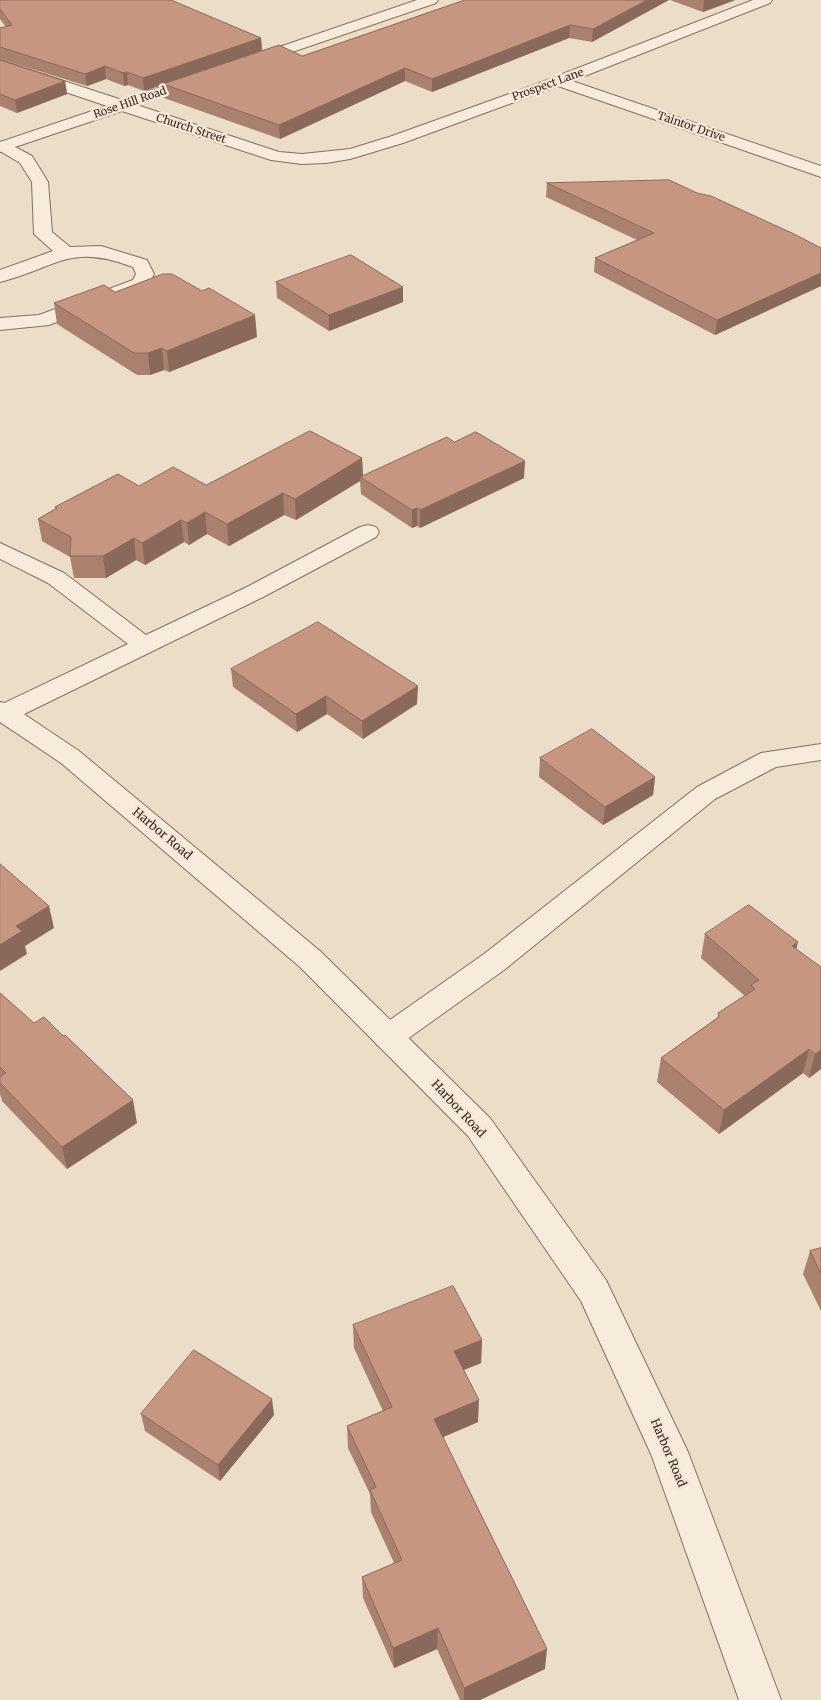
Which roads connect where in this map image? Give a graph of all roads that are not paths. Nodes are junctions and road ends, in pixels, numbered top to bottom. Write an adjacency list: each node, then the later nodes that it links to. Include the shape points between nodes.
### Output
1 (431, 0): 4 (street)
2 (765, 0): 6 (street, Prospect Lane)
3 (0, 65): 7 (street, Church Street)
4 (234, 68)
5 (215, 74): 7 (street, Rose Hill Road)
6 (560, 82): 9 (street, Prospect Lane, via 364,151); 10 (street, Taintor Drive)
7 (121, 106): 8 (street, Rose Hill Road); 9 (street, Church Street, via 277,157)
8 (2, 147): 11 (street, via 26,160 40,182 43,234)
9 (327, 158)
10 (821, 172)
11 (64, 251): 12 (street); 13 (street, via 95,249 117,254 141,264 146,274 140,284 42,321)
12 (0, 276)
13 (0, 324)
14 (368, 532): 16 (street, via 255,592)
15 (0, 550): 16 (street, via 56,578)
16 (144, 645): 17 (street)
17 (2, 712): 19 (street, Harbor Road, via 70,757 295,946)
18 (821, 752): 19 (street, via 770,759 706,793 494,962)
19 (388, 1037): 20 (street, Harbor Road, via 478,1127 594,1291 669,1452)
20 (760, 1700)

